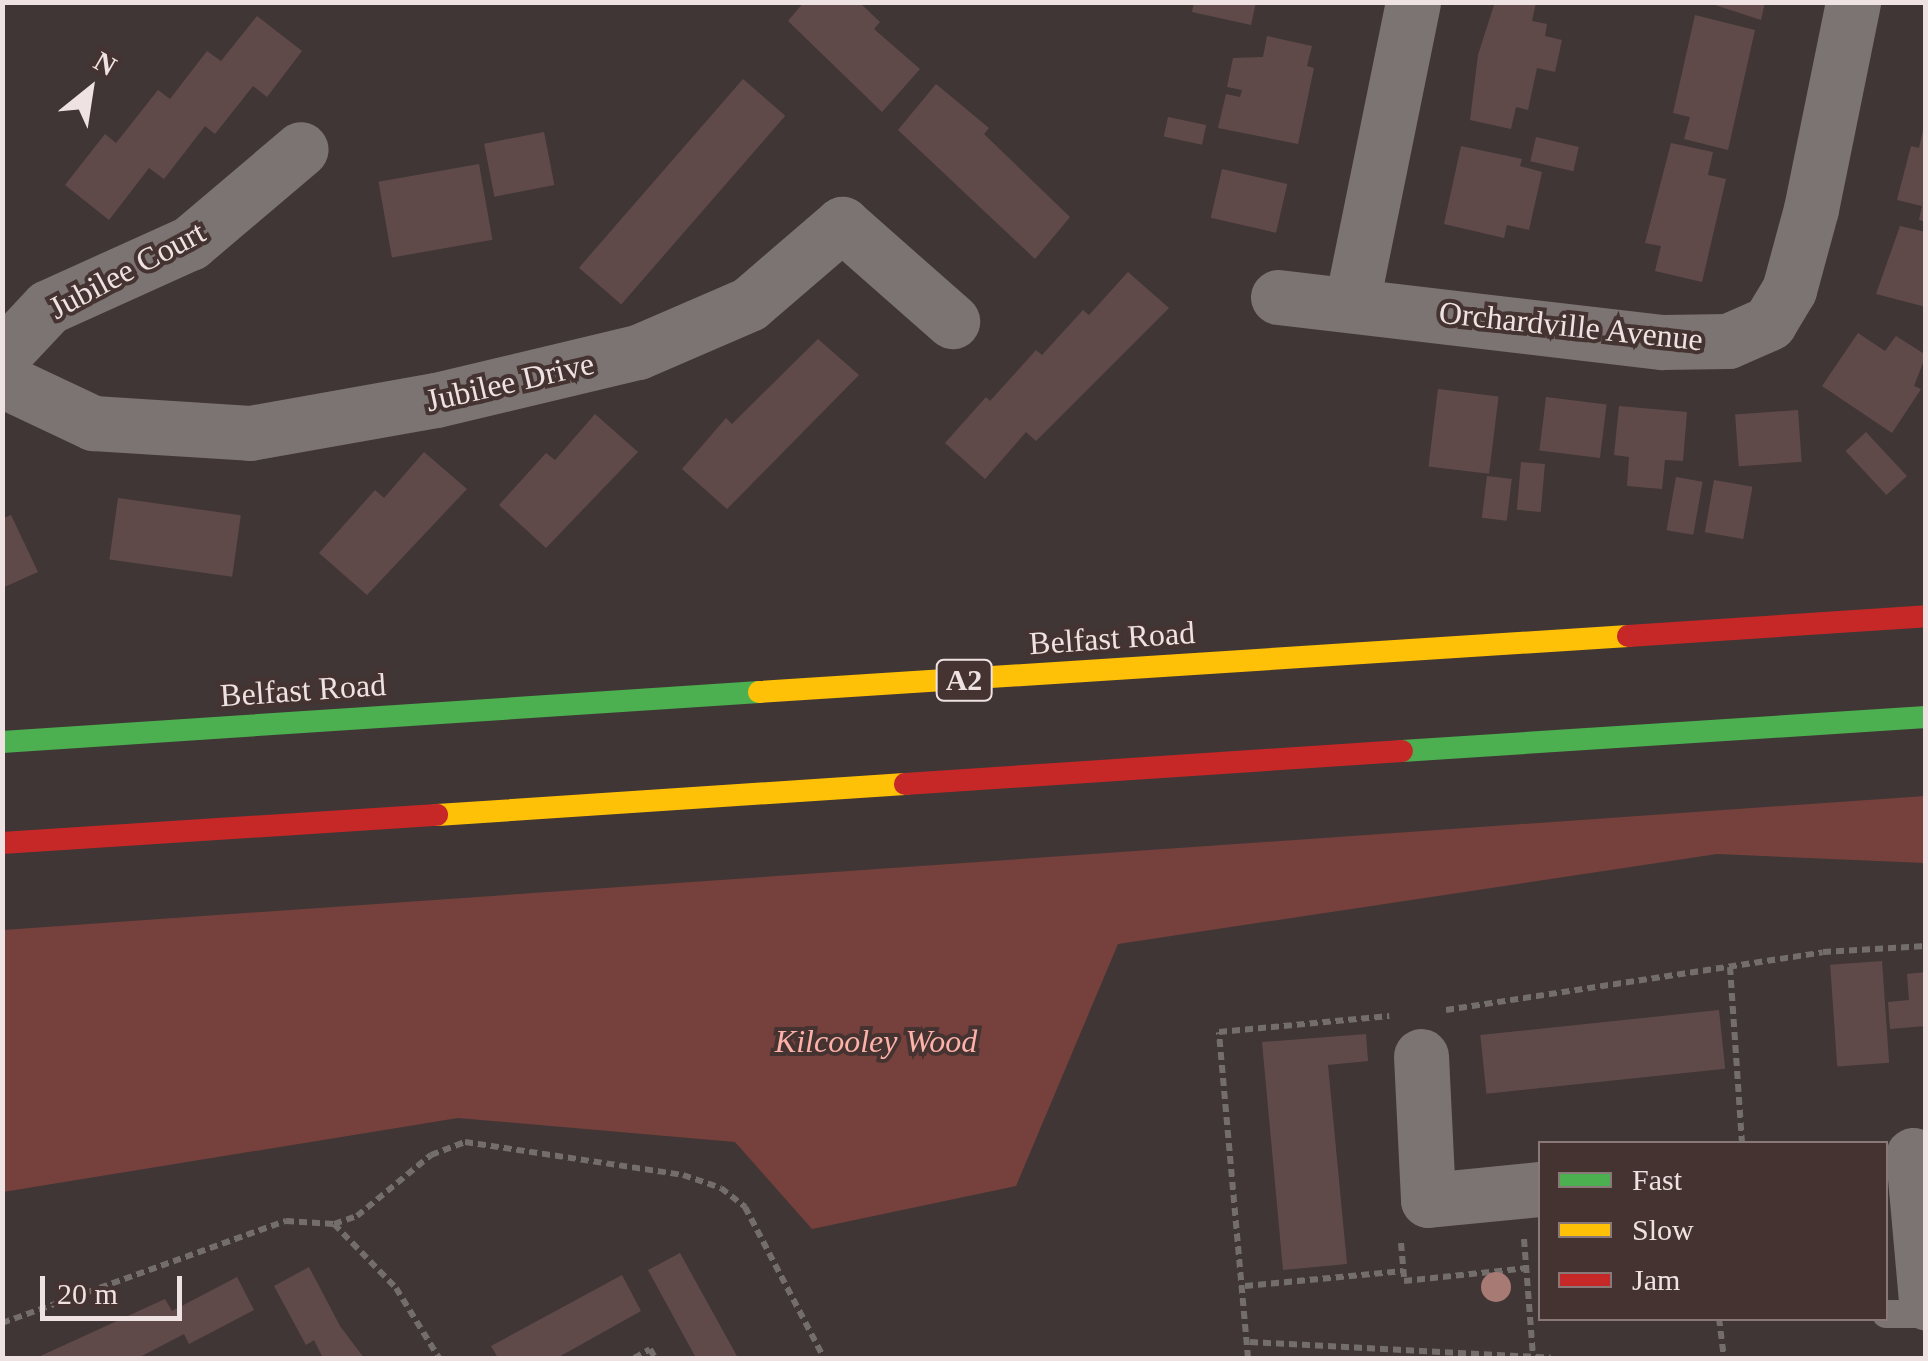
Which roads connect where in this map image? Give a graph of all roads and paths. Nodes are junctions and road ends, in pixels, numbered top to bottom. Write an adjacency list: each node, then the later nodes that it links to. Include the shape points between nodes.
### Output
1 (1412, 2): 5 (street)
2 (1854, 2): 5 (street, Orchardville Avenue, via 1811,209 1789,290 1768,322 1728,341 1662,342)
3 (301, 149): 7 (street, Jubilee Court, via 190,244 48,307)
4 (1278, 296): 5 (street, Orchardville Avenue)
5 (1352, 302)
6 (952, 322): 8 (street, Jubilee Drive, via 842,224 749,304 654,346 436,400 250,433 92,423)
7 (2, 356)
8 (2, 380)
9 (1926, 616): 11 (highway, Belfast Road / A2)
10 (1926, 717): 12 (highway)
11 (2, 742)
12 (2, 843)
13 (1926, 946): 14 (path)
14 (1730, 967): 15 (path); 16 (path)
15 (1416, 1028): 18 (street); 23 (path, via 1219,1032)
16 (1742, 1141)
17 (1908, 1155): 24 (street)
18 (1428, 1200): 19 (street); 22 (path, via 1401,1242)
19 (1532, 1204): 21 (path)
20 (334, 1224): 28 (path, via 286,1220); 30 (path, via 396,1288); 33 (path, via 357,1216 448,1144 683,1175 721,1188 744,1207)
21 (1527, 1268): 22 (path, via 1404,1281); 35 (path)
22 (1403, 1271): 23 (path)
23 (1244, 1286): 29 (path)
24 (1926, 1302)
25 (1888, 1314): 26 (lane)
26 (1926, 1314)
27 (1719, 1321): 37 (path)
28 (2, 1322)
29 (1250, 1342): 34 (path); 35 (path)
30 (439, 1358)
31 (634, 1358): 32 (path, via 650,1349)
32 (655, 1358)
33 (824, 1358)
34 (1248, 1358)
35 (1533, 1358): 36 (path)
36 (1551, 1358)
37 (1724, 1358)

